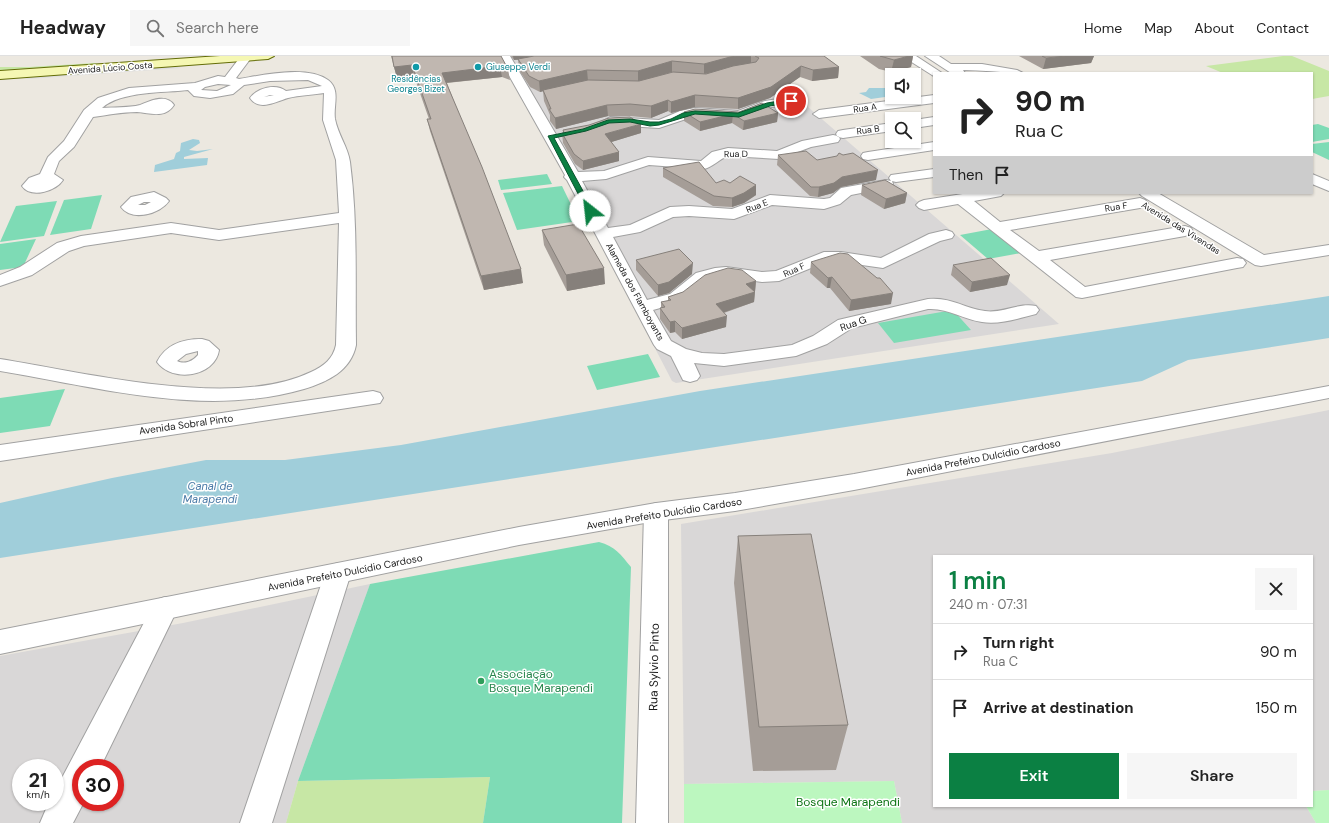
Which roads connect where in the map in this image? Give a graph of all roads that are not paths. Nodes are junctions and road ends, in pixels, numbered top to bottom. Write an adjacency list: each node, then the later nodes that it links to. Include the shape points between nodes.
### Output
1 (143, 56): 7 (main road, Avenida Lúcio Costa)
2 (268, 56): 6 (main road, Avenida Lúcio Costa)
3 (908, 56): 12 (street)
4 (921, 56): 11 (street)
5 (931, 56): 11 (street)
6 (245, 58): 8 (main road, Avenida Lúcio Costa); 16 (street, via 235,67)
7 (52, 62): 10 (main road, Avenida Lúcio Costa); 14 (main road, via 104,63 94,67)
8 (203, 62): 14 (main road, Avenida Lúcio Costa); 17 (street, via 210,77)
9 (513, 62): 30 (street, Alameda dos Flamboyants, via 535,98)
10 (0, 65)
11 (952, 71): 13 (street, via 982,67)
12 (934, 72)
13 (1011, 72)
14 (25, 74): 15 (main road, Avenida Lúcio Costa)
15 (0, 75)
16 (233, 81): 17 (street, via 238,85 231,90 209,95 194,91); 18 (street, via 305,77 326,83)
17 (201, 84): 23 (street, via 141,90 115,96 102,101)
18 (330, 89): 19 (street); 45 (street, via 329,119 342,158)
19 (283, 95)
20 (933, 99): 24 (street, Rua A)
21 (791, 101): 27 (street, via 769,104 739,115 695,112 659,124 619,121)
22 (142, 108): 23 (street)
23 (89, 113): 35 (street, via 70,144 53,160)
24 (819, 114)
25 (933, 121): 26 (street)
26 (921, 123)
27 (599, 124)
28 (885, 128): 31 (street, Rua B)
29 (567, 134): 30 (street)
30 (551, 136): 36 (street, Alameda dos Flamboyants)
31 (838, 137): 36 (street, Rua D, via 807,144 779,155 728,152 717,155 708,164 648,161 617,173)
32 (933, 146): 33 (street)
33 (868, 156)
34 (933, 173): 49 (street, Rua E, via 846,191 836,200 824,204 770,200 734,214 670,212 634,228)
35 (46, 177)
36 (571, 177): 49 (street, Alameda dos Flamboyants)
37 (1313, 179): 38 (street)
38 (1329, 187)
39 (990, 194): 42 (street)
40 (1129, 194): 41 (street, Avenida das Vivendas)
41 (1144, 198): 46 (street, Rua F); 47 (street, Avenida das Vivendas); 51 (street, via 1258,260 1266,262)
42 (961, 199): 43 (street); 46 (street)
43 (924, 205)
44 (143, 210): 48 (street)
45 (347, 217): 48 (street, via 219,235 178,229); 61 (street, via 346,345 343,358 331,371 312,380 283,388 248,393)
46 (997, 227): 52 (street)
47 (1185, 231): 52 (street); 52 (street, Avenida das Vivendas, via 1237,264 1082,293)
48 (138, 232): 53 (street, via 63,247 26,271)
49 (603, 233): 54 (street, Alameda dos Flamboyants)
50 (946, 235): 54 (street, Rua F, via 935,237 883,263 824,257 779,276 715,273 702,277 676,298)
51 (1329, 250)
52 (1036, 257)
53 (0, 282)
54 (642, 307): 56 (street, Alameda dos Flamboyants, via 664,345)
55 (1030, 310): 56 (street, Rua G, via 983,317 942,303 928,304 845,324 820,340 796,350 724,360 701,359)
56 (679, 353): 58 (street)
57 (0, 365): 59 (street)
58 (690, 376)
59 (172, 392): 61 (street); 61 (street, via 188,372); 64 (street)
60 (1329, 392): 66 (street, Avenida Prefeito Dulcídio Cardoso, via 854,482)
61 (200, 394): 63 (street)
62 (373, 398): 63 (street, Avenida Sobral Pinto)
63 (194, 423): 64 (street, Avenida Sobral Pinto)
64 (164, 427): 65 (street, Avenida Sobral Pinto)
65 (0, 453)
66 (656, 512): 67 (street, Avenida Prefeito Dulcídio Cardoso, via 519,536); 74 (street, Rua Sylvio Pinto)
67 (338, 573): 68 (street, Avenida Prefeito Dulcídio Cardoso); 73 (street)
68 (166, 608): 69 (street, Avenida Prefeito Dulcídio Cardoso); 70 (street)
69 (0, 642)
70 (89, 759)
71 (72, 792): 72 (street)
72 (56, 823)
73 (256, 823)
74 (652, 823)

